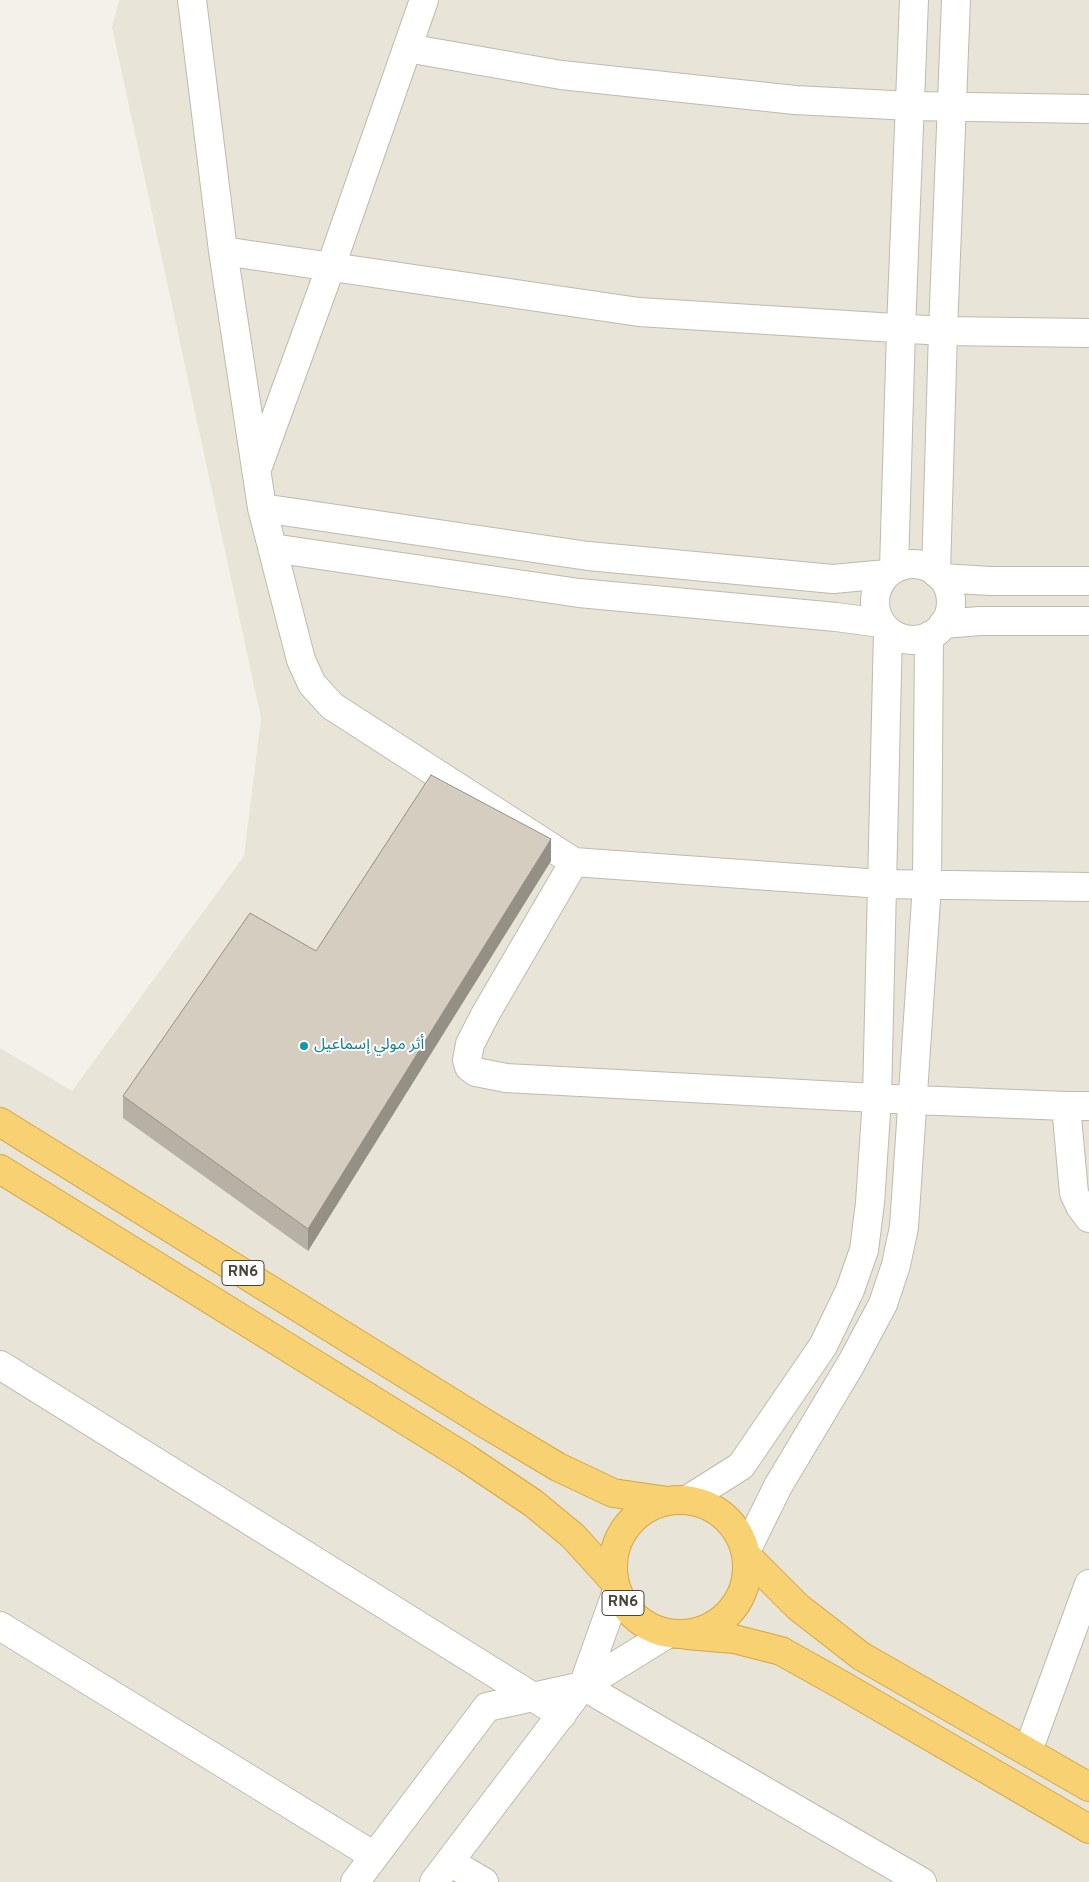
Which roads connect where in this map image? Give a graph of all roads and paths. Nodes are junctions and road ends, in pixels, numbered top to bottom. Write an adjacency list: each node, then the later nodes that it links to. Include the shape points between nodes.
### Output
1 (192, 0): 9 (street)
2 (424, 0): 5 (street)
3 (914, 0): 6 (street)
4 (956, 0): 7 (street)
5 (407, 48): 6 (street, via 561,75 795,100); 10 (street)
6 (910, 106): 7 (street); 11 (street)
7 (951, 107): 8 (street); 12 (street)
8 (1089, 109)
9 (223, 251): 10 (street); 14 (street)
10 (331, 266): 11 (street, via 639,312); 14 (street)
11 (901, 329): 12 (street); 17 (street)
12 (943, 331): 13 (street); 18 (street)
13 (1089, 333)
14 (256, 472): 15 (street)
15 (262, 508): 16 (street); 17 (street, via 588,556 833,579)
16 (272, 548): 21 (street, via 579,592 836,617); 23 (street, via 301,660 312,684 332,706)
17 (890, 572): 18 (street, via 904,565 916,564); 21 (street, via 876,592 874,603 876,614)
18 (939, 575): 19 (street, via 990,581); 22 (street, via 951,601 949,613)
19 (1089, 581)
20 (1089, 621): 22 (street, via 980,620)
21 (885, 627): 22 (street, via 897,637 908,640); 24 (street)
22 (936, 630): 25 (street)
23 (574, 862): 24 (street); 27 (street, via 470,1044 468,1060 472,1070 506,1078)
24 (881, 884): 25 (street); 27 (street)
25 (927, 885): 26 (street); 28 (street)
26 (1089, 887)
27 (877, 1098): 28 (street); 33 (street, via 864,1250)
28 (913, 1100): 29 (street); 34 (street, via 904,1228)
29 (1078, 1106): 32 (street, via 1074,1194)
30 (0, 1122): 36 (highway, RN6, via 558,1467 613,1493)
31 (0, 1169): 39 (highway, RN6, via 504,1483 573,1536)
32 (1089, 1218)
33 (850, 1290): 34 (street); 36 (street, via 823,1346 740,1466)
34 (883, 1304): 37 (street, via 778,1486)
35 (0, 1365): 43 (street)
36 (678, 1500): 37 (highway, RN6, via 707,1505 724,1516 738,1532); 39 (highway, RN6, via 648,1508 631,1521 619,1538 612,1559)
37 (747, 1554): 41 (highway, via 747,1579 740,1600 726,1617 708,1629); 45 (highway, RN6, via 798,1607 861,1656)
38 (1089, 1584): 45 (street)
39 (615, 1586): 41 (highway, RN6, via 628,1611 645,1626); 42 (street)
40 (0, 1626): 48 (street)
41 (677, 1634): 42 (street); 47 (highway, RN6, via 734,1639 781,1651)
42 (583, 1686): 43 (street); 44 (street); 52 (street)
43 (535, 1697): 44 (street); 48 (street, via 487,1707)
44 (562, 1715): 49 (street)
45 (1028, 1751): 46 (highway, RN6)
46 (1089, 1787)
47 (1089, 1829)
48 (374, 1856): 50 (street)
49 (442, 1872): 51 (street)
50 (355, 1882)
51 (484, 1882)
52 (922, 1882)

